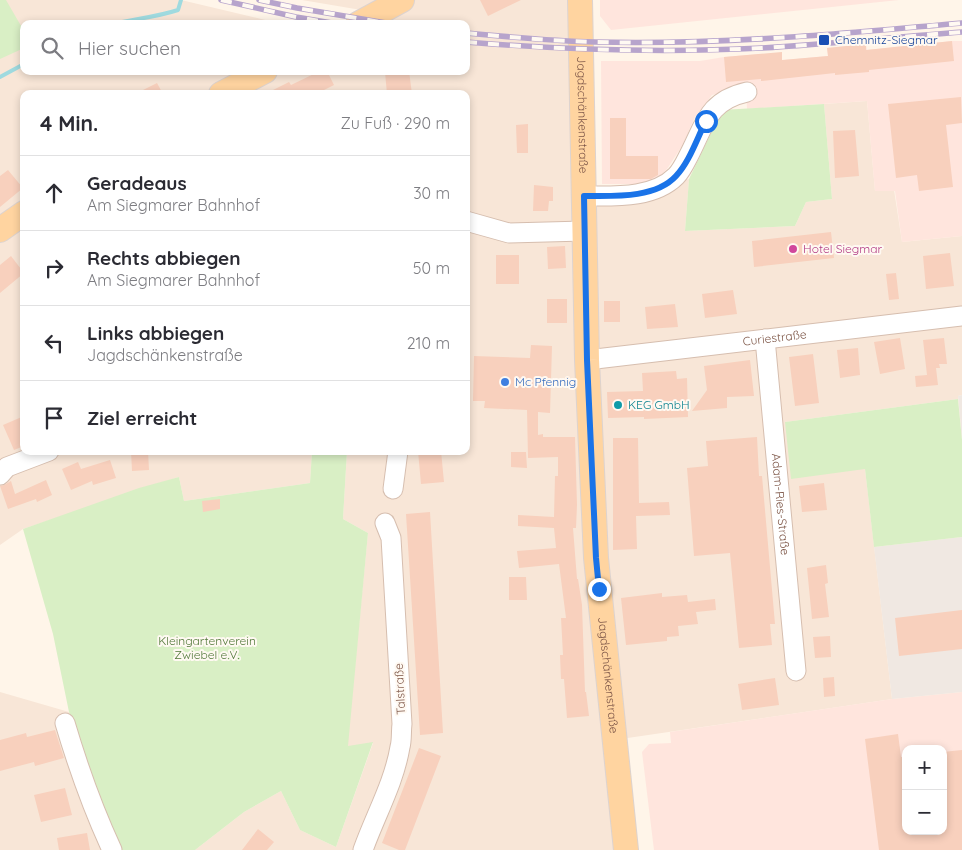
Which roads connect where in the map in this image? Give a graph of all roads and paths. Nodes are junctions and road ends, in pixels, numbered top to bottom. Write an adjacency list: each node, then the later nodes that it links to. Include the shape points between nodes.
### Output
1 (580, 0): 7 (main road, Jagdschänkenstraße)
2 (395, 2): 3 (main road)
3 (365, 20)
4 (257, 75): 5 (main road)
5 (229, 90)
6 (747, 92): 7 (street, via 715,106 682,168 663,185 640,194)
7 (584, 196): 11 (main road, Jagdschänkenstraße)
8 (20, 216): 10 (main road)
9 (470, 222): 11 (street, via 509,233)
10 (0, 230)
11 (584, 231): 14 (main road, Jagdschänkenstraße)
12 (962, 316): 13 (street, Curiestraße)
13 (765, 339): 14 (street, Curiestraße); 20 (street, Adam-Ries-Straße)
14 (587, 360): 24 (main road, Jagdschänkenstraße, via 596,558)
15 (38, 455): 17 (street, via 7,467)
16 (397, 455): 18 (street)
17 (0, 475)
18 (393, 489)
19 (384, 523): 23 (street, Talstraße, via 391,538 402,724 400,747 389,785)
20 (796, 671)
21 (66, 723): 22 (street, via 80,771)
22 (112, 850)
23 (364, 850)
24 (626, 850)

